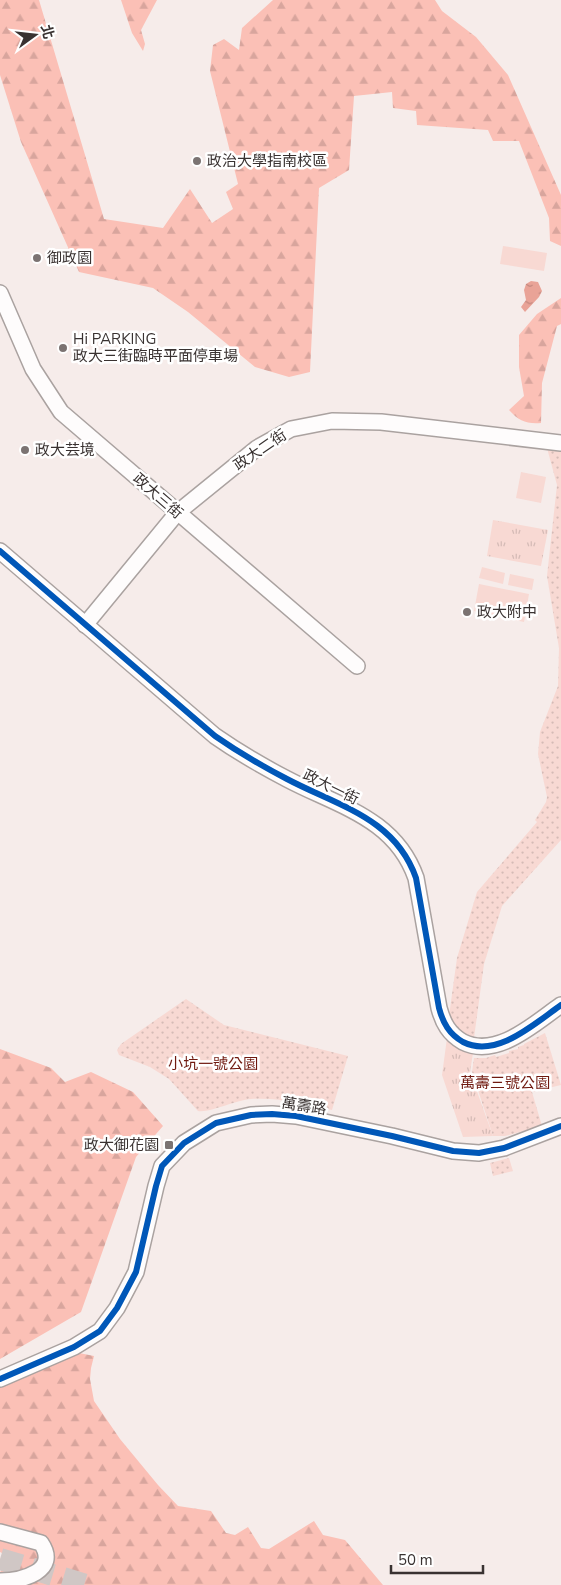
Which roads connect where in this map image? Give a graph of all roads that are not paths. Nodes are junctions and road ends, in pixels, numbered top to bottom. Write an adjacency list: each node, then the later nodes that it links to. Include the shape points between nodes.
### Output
1 (0, 293): 3 (street, 政大三街, via 33,369 61,412)
2 (561, 443): 3 (street, 政大二街, via 381,422 312,424 291,429 257,448)
3 (177, 513): 5 (street, 政大二街); 6 (street, 政大三街)
4 (1, 554): 5 (street, 政大一街)
5 (85, 626): 7 (street, 政大一街, via 238,752 374,823 391,836 409,860 416,878 439,1008 446,1028 458,1038 475,1046 498,1044)
6 (357, 666)
7 (561, 1005)
8 (561, 1126): 9 (street, 萬壽路, via 508,1146 478,1153 453,1151 296,1116 251,1115 216,1123 184,1143 162,1166 136,1272 117,1308 100,1331 74,1347)
9 (0, 1379)
10 (0, 1532): 11 (street, via 41,1543 46,1551 42,1570 11,1581)
11 (0, 1581)

